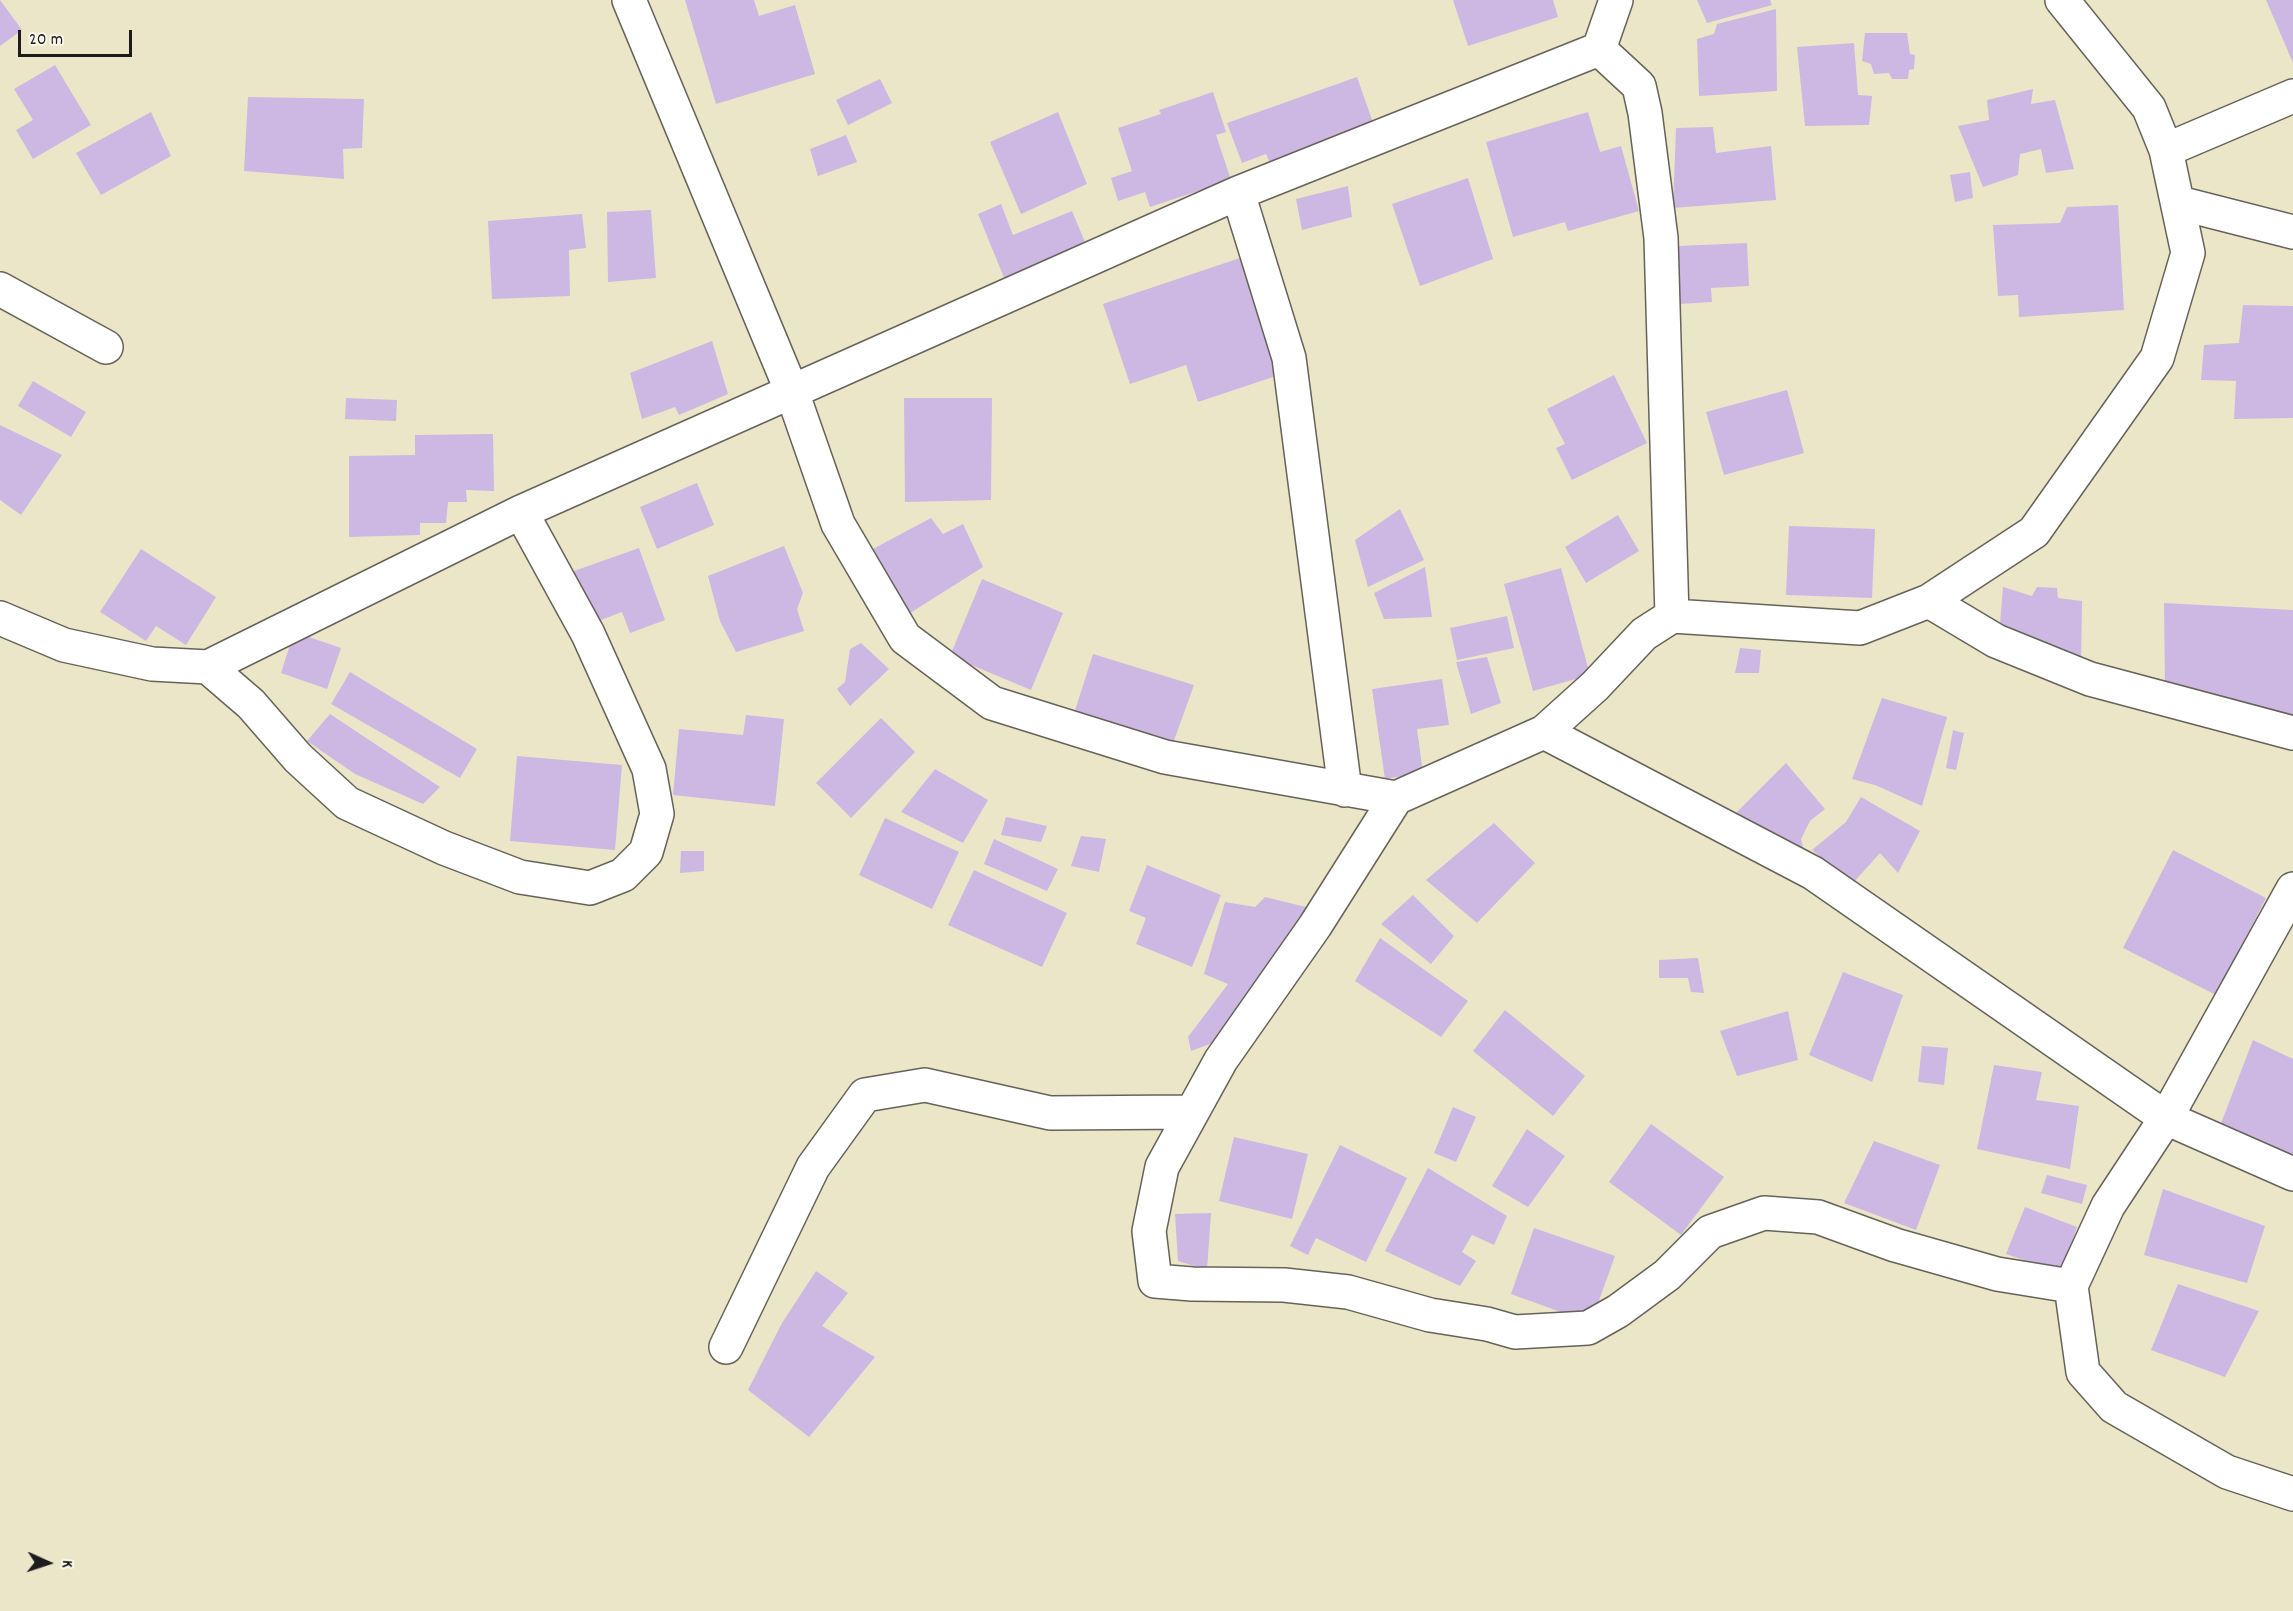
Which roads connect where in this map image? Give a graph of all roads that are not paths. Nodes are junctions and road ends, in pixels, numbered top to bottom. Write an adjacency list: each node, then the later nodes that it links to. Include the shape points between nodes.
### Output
1 (629, 0): 12 (street)
2 (1616, 0): 4 (street)
3 (2062, 0): 6 (street, via 2150,108)
4 (1599, 49): 7 (street); 15 (street, via 1639,86 1645,113 1661,238)
5 (2293, 96): 6 (street)
6 (2166, 150): 8 (street)
7 (1238, 193): 12 (street); 20 (street, via 1289,358)
8 (2179, 203): 9 (street); 14 (street, via 2188,253 2157,358 2034,532)
9 (2293, 232)
10 (0, 290): 11 (street)
11 (106, 347)
12 (792, 392): 13 (street); 20 (street, via 838,524 905,638 992,704 1165,757)
13 (521, 512): 17 (street); 17 (street, via 588,634 649,769 657,814 646,852 623,875 590,888 520,877 444,849 347,803 298,758 251,704)
14 (1929, 601): 15 (street, via 1860,628); 19 (street, via 1996,641 2090,679)
15 (1672, 616): 18 (street, via 1644,634)
16 (0, 618): 17 (street, via 64,645 152,664)
17 (208, 667)
18 (1544, 732): 21 (street); 24 (street, via 1813,873)
19 (2293, 733)
20 (1346, 789): 21 (street)
21 (1396, 798): 23 (street, via 1316,926 1221,1060)
22 (2293, 889): 24 (street)
23 (1192, 1112): 26 (street, via 1162,1167 1149,1231 1155,1281 1284,1285 1348,1292 1430,1315 1515,1332 1588,1328 1667,1275 1710,1232 1764,1213 1818,1217 1895,1245 1998,1274); 27 (street, via 1050,1113 925,1084 865,1095 813,1167)
24 (2166, 1118): 25 (street); 26 (street, via 2108,1206)
25 (2293, 1174)
26 (2071, 1286): 28 (street, via 2083,1372 2114,1407 2227,1472)
27 (726, 1347)
28 (2293, 1494)

